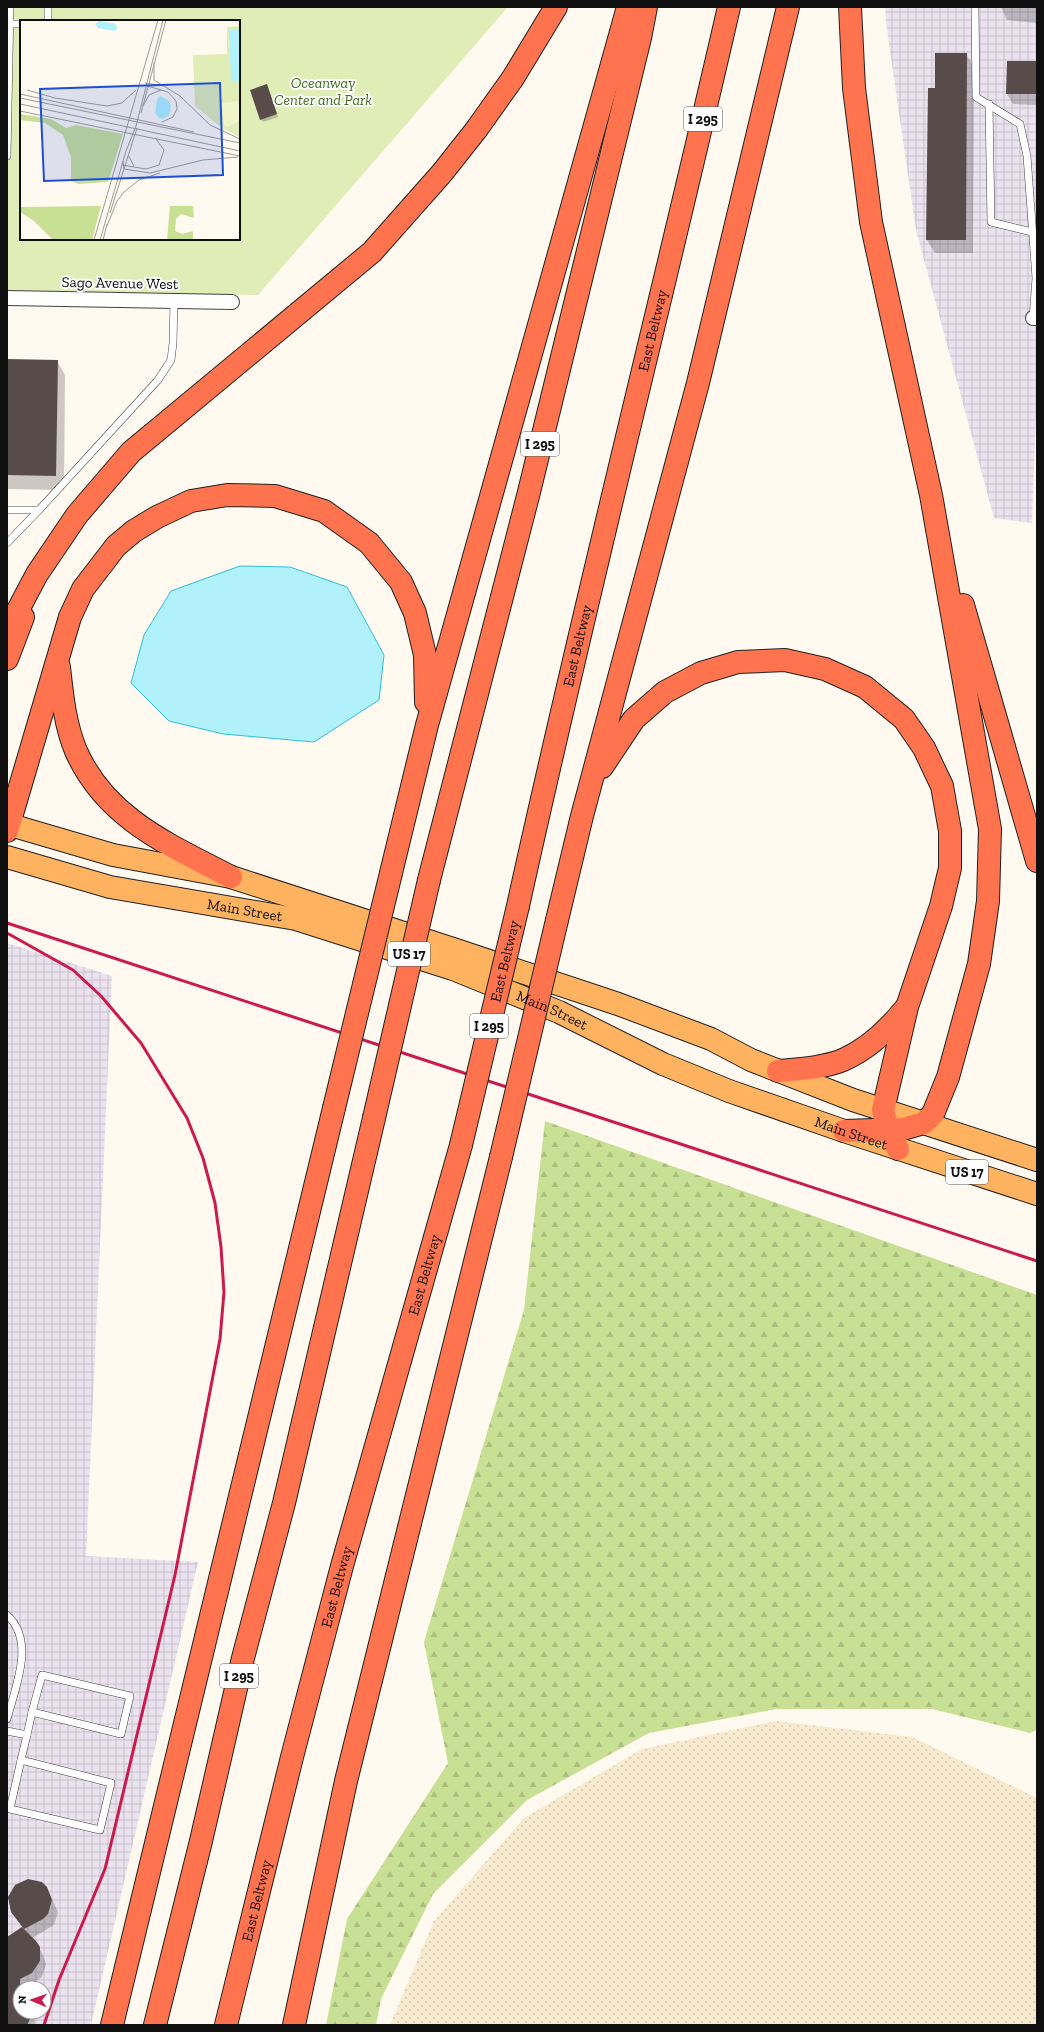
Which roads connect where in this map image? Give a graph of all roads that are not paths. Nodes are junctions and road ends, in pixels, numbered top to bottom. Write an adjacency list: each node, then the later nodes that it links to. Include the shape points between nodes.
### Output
1 (10, 7): 11 (lane)
2 (48, 7): 10 (lane)
3 (556, 7): 24 (highway, via 513,78 476,130 372,252 131,452 77,515)
4 (628, 7): 28 (highway)
5 (646, 7): 49 (highway, I 295, bridge, via 529,492 429,880 284,1503 243,1658)
6 (729, 7): 46 (highway, East Beltway / I 295, bridge, via 461,1145 342,1566)
7 (788, 7): 29 (highway, via 698,383)
8 (850, 7): 20 (highway, via 854,88 871,222)
9 (975, 7): 13 (lane, via 976,97)
10 (48, 20)
11 (10, 24): 12 (lane); 14 (lane)
12 (20, 24)
13 (989, 104): 15 (lane, via 1020,124 1027,156); 15 (lane, via 991,222)
14 (7, 156)
15 (1032, 232): 19 (lane, via 1036,278)
16 (7, 298): 17 (street, Sago Avenue West)
17 (174, 301): 18 (street, Sago Avenue West); 22 (lane, via 171,360 158,380)
18 (232, 302)
19 (1035, 318)
20 (931, 495): 32 (highway); 36 (highway, via 990,829 988,901 979,964 948,1077 933,1114)
21 (7, 510): 22 (lane)
22 (39, 510): 23 (lane)
23 (7, 543)
24 (37, 574): 25 (highway); 26 (highway)
25 (7, 631)
26 (7, 659)
27 (58, 661): 28 (highway, via 70,617 83,589 116,546 134,531 157,516 191,501 227,495 275,496 324,511 369,543 401,582 415,613 425,655); 30 (highway); 33 (highway, via 67,724 76,751 110,802 136,825)
28 (427, 725): 48 (highway, bridge)
29 (589, 791): 34 (highway, via 634,718 665,692 701,674 738,662 784,660 825,668 865,687 904,719 924,748 942,786 950,831 950,868 941,906); 52 (highway, bridge, via 346,1781)
30 (8, 826): 33 (main road, Main Street / US 17, via 113,855)
31 (7, 857): 38 (main road, Main Street / US 17, via 110,887 296,919 453,969 559,1012 663,1064 729,1091)
32 (1037, 861)
33 (232, 877): 35 (main road, Main Street / US 17, via 618,1004 711,1039)
34 (907, 1007): 35 (highway, via 890,1028 843,1060 812,1068); 37 (highway)
35 (778, 1071): 37 (main road, Main Street / US 17)
36 (924, 1123): 37 (highway); 39 (main road, US 17)
37 (890, 1130): 38 (highway); 40 (main road, Main Street / US 17)
38 (844, 1131)
39 (1037, 1160)
40 (1037, 1194)
41 (7, 1615): 43 (lane, via 21,1636 22,1660)
42 (32, 1712): 42 (lane, via 121,1734 130,1696 42,1675); 45 (lane)
43 (7, 1719)
44 (7, 1731): 45 (lane)
45 (27, 1735): 47 (lane)
46 (292, 1757): 50 (highway, East Beltway / I 295); 51 (highway)
47 (22, 1760): 47 (lane, via 111,1783 100,1830 10,1809)
48 (112, 2025)
49 (155, 2025)
50 (226, 2025)
51 (242, 2025)
52 (294, 2025)

